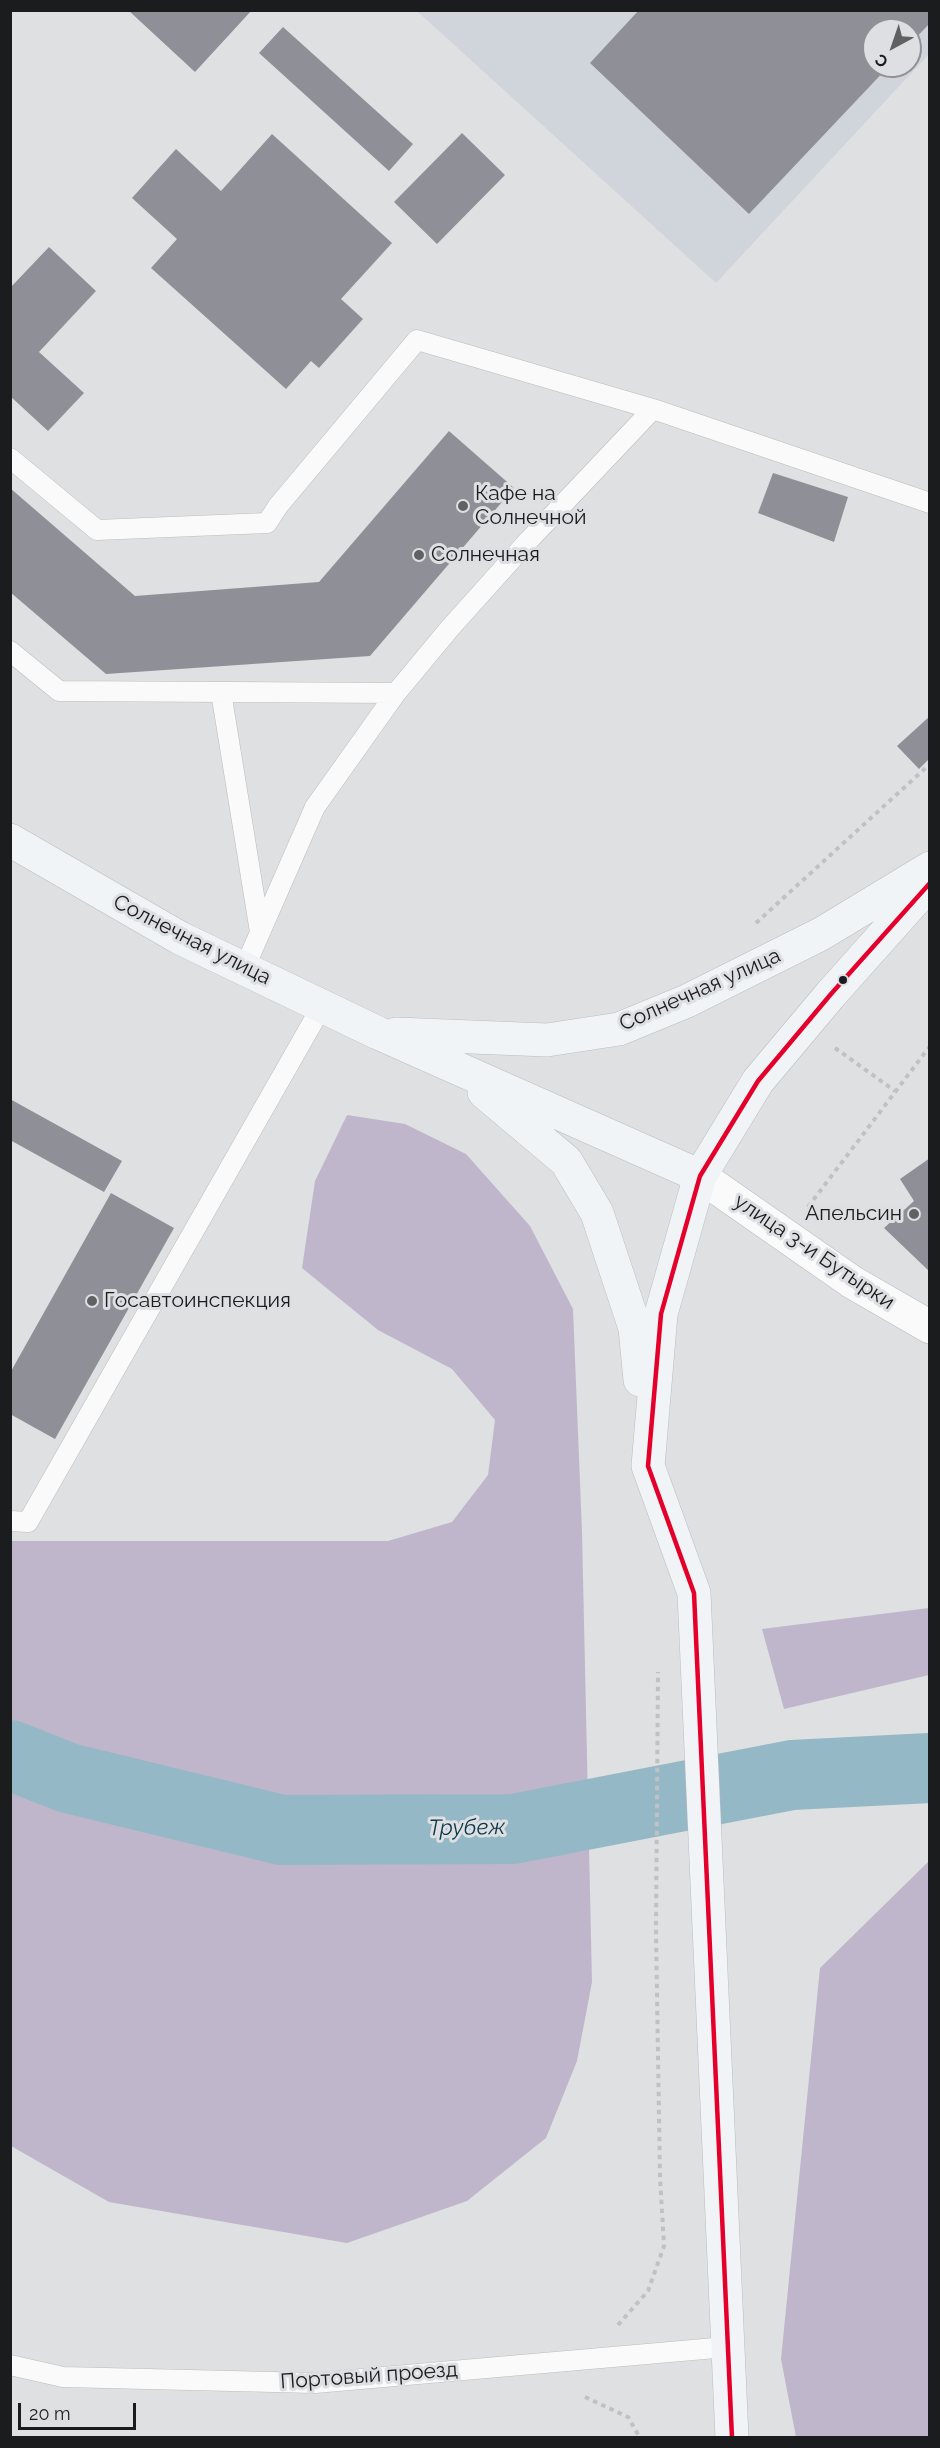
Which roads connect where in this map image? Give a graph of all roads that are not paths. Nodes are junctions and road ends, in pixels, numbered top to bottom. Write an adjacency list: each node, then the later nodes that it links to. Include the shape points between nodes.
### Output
1 (653, 409): 2 (lane, via 417,340 267,523 97,530); 3 (lane); 6 (lane, via 529,540)
2 (10, 458)
3 (930, 503)
4 (10, 651): 5 (lane, via 59,691)
5 (221, 692): 6 (lane); 10 (lane)
6 (396, 693): 10 (lane, via 315,807)
7 (10, 840): 11 (main road, Солнечная улица, via 180,938)
8 (930, 868): 13 (main road, Солнечная улица, via 821,934 687,1001 619,1029 547,1040)
9 (930, 883): 15 (main road, via 758,1081)
10 (260, 932): 11 (lane)
11 (244, 969): 12 (main road, Солнечная улица)
12 (322, 1005): 13 (main road, Солнечная улица); 18 (lane, via 28,1522)
13 (378, 1033): 14 (main road, Солнечная улица)
14 (456, 1068): 15 (main road, Солнечная улица); 17 (main road, via 566,1161 597,1214 635,1328)
15 (700, 1176): 16 (street, улица 3-и Бутырки, via 852,1281); 17 (main road, via 661,1314)
16 (930, 1327)
17 (648, 1466): 19 (main road, via 694,1593)
18 (10, 1521)
19 (727, 2347): 20 (lane, Портовый проезд, via 315,2383 63,2377); 21 (main road)
20 (10, 2365)
21 (732, 2435)

